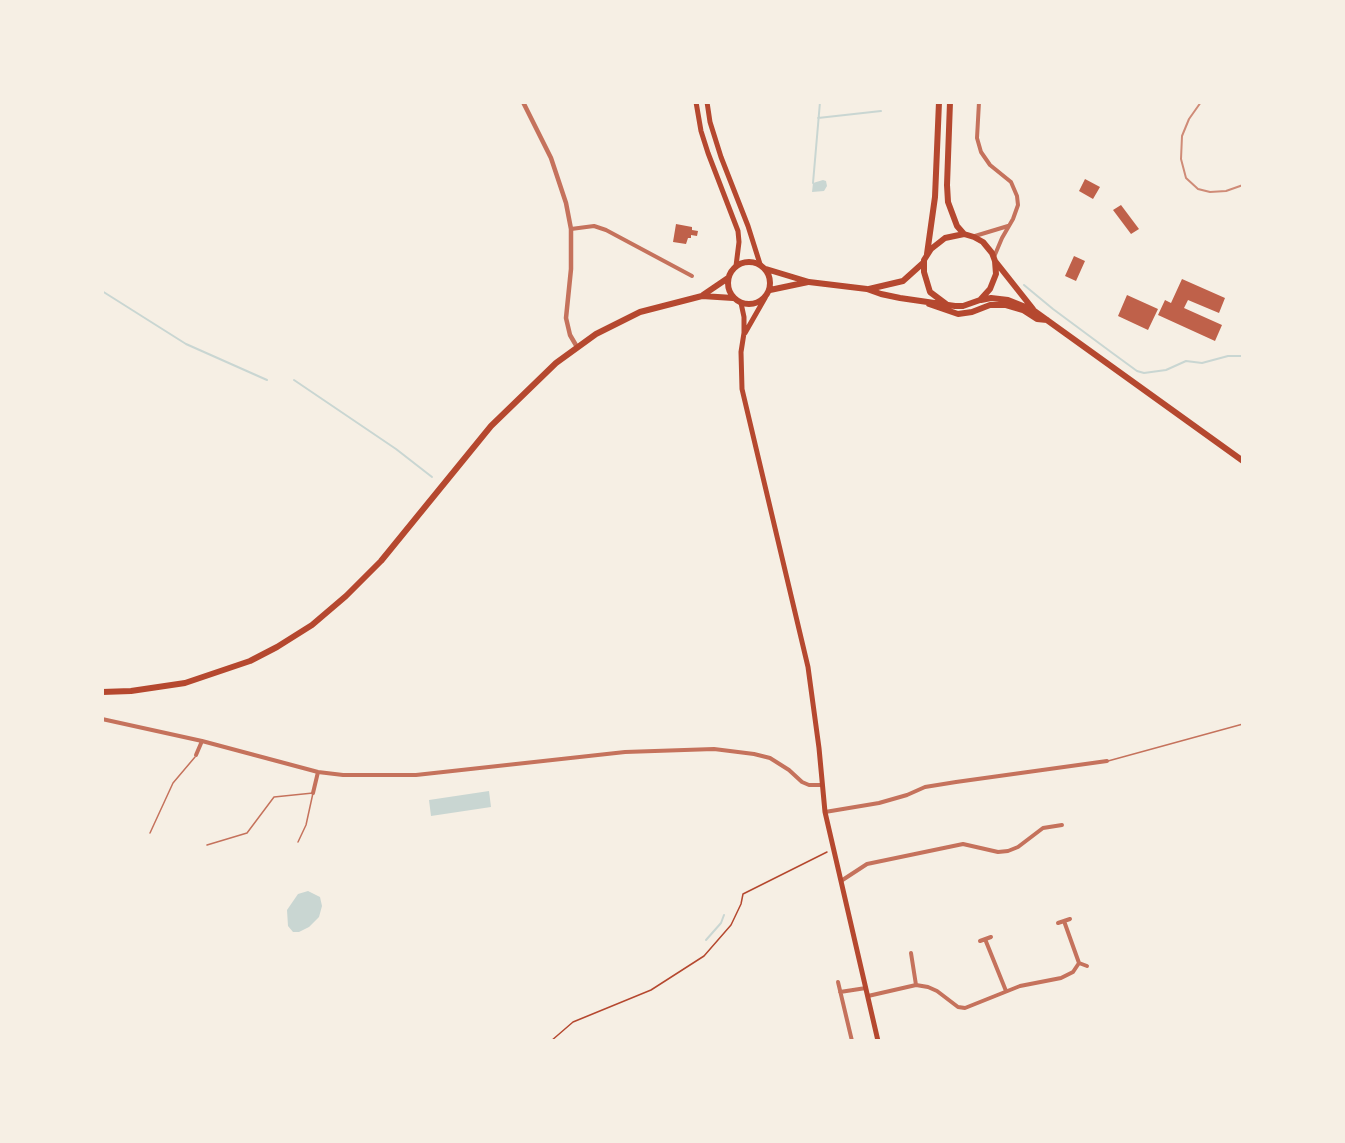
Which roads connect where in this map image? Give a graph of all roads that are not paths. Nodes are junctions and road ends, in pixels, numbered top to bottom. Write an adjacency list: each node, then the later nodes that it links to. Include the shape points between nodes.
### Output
1 (523, 102): 8 (street, via 551,158)
2 (696, 102): 14 (main road, via 708,153 738,231)
3 (707, 102): 15 (main road, via 721,157)
4 (939, 102): 11 (highway, via 935,197)
5 (950, 102): 9 (highway, via 948,202)
6 (979, 102): 7 (street, via 977,138 981,152 1011,182 1017,196 1017,211)
7 (1008, 226): 10 (street); 12 (street)
8 (571, 229): 16 (street, via 594,226 606,230); 31 (street, via 566,318)
9 (964, 234): 10 (highway); 11 (highway, via 945,238)
10 (974, 237): 12 (highway, via 983,242)
11 (927, 255): 13 (highway)
12 (994, 259): 24 (highway, via 996,274); 28 (highway)
13 (923, 263): 19 (highway, via 903,281); 27 (highway, via 930,292)
14 (736, 266): 15 (highway, via 749,262); 17 (highway)
15 (763, 267): 18 (highway); 20 (highway, via 771,280)
16 (692, 276)
17 (728, 278): 21 (highway); 22 (highway)
18 (809, 282): 19 (highway); 20 (highway)
19 (867, 289): 25 (highway)
20 (770, 290): 23 (highway)
21 (702, 296): 22 (highway); 31 (highway, via 640,312)
22 (733, 298): 26 (highway)
23 (765, 298): 26 (highway, via 755,304); 30 (main road)
24 (980, 300): 27 (highway, via 963,306); 28 (highway, via 1008,300)
25 (924, 302): 27 (highway); 29 (highway, via 957,314 1006,305)
26 (741, 303): 30 (main road)
27 (946, 304)
28 (1033, 310): 29 (highway)
29 (1048, 321): 32 (highway)
30 (744, 333): 40 (main road, via 742,389 808,667)
31 (577, 347): 33 (highway, via 534,382 491,426 381,561 312,625 250,661 218,673 163,687)
32 (1243, 461)
33 (102, 692)
34 (102, 718): 36 (street)
35 (1243, 724): 38 (lane)
36 (202, 741): 37 (street); 39 (street)
37 (196, 755): 44 (lane, via 173,783)
38 (1107, 761): 42 (street, via 925,787 879,803)
39 (318, 772): 40 (street, via 416,775 625,752 714,750 770,758 802,782); 41 (street)
40 (821, 785): 42 (main road)
41 (313, 793): 45 (lane); 46 (lane, via 274,797 247,832)
42 (825, 812): 47 (main road)
43 (1062, 825): 47 (street, via 1044,828 1008,851 963,844 867,864)
44 (150, 833)
45 (298, 842)
46 (207, 844)
47 (841, 881): 57 (main road)
48 (1071, 919): 49 (street)
49 (1064, 921): 50 (street); 53 (street)
50 (1058, 923)
51 (992, 937): 58 (street, via 983,940)
52 (911, 953): 56 (street)
53 (1079, 963): 54 (street); 58 (street, via 1068,976)
54 (1088, 966)
55 (838, 982): 59 (street)
56 (916, 985): 58 (street, via 928,987 965,1008); 60 (street)
57 (866, 988): 59 (street); 60 (main road)
58 (1006, 991)
59 (840, 992): 61 (street)
60 (868, 996): 62 (main road)
61 (852, 1041)
62 (878, 1041)

